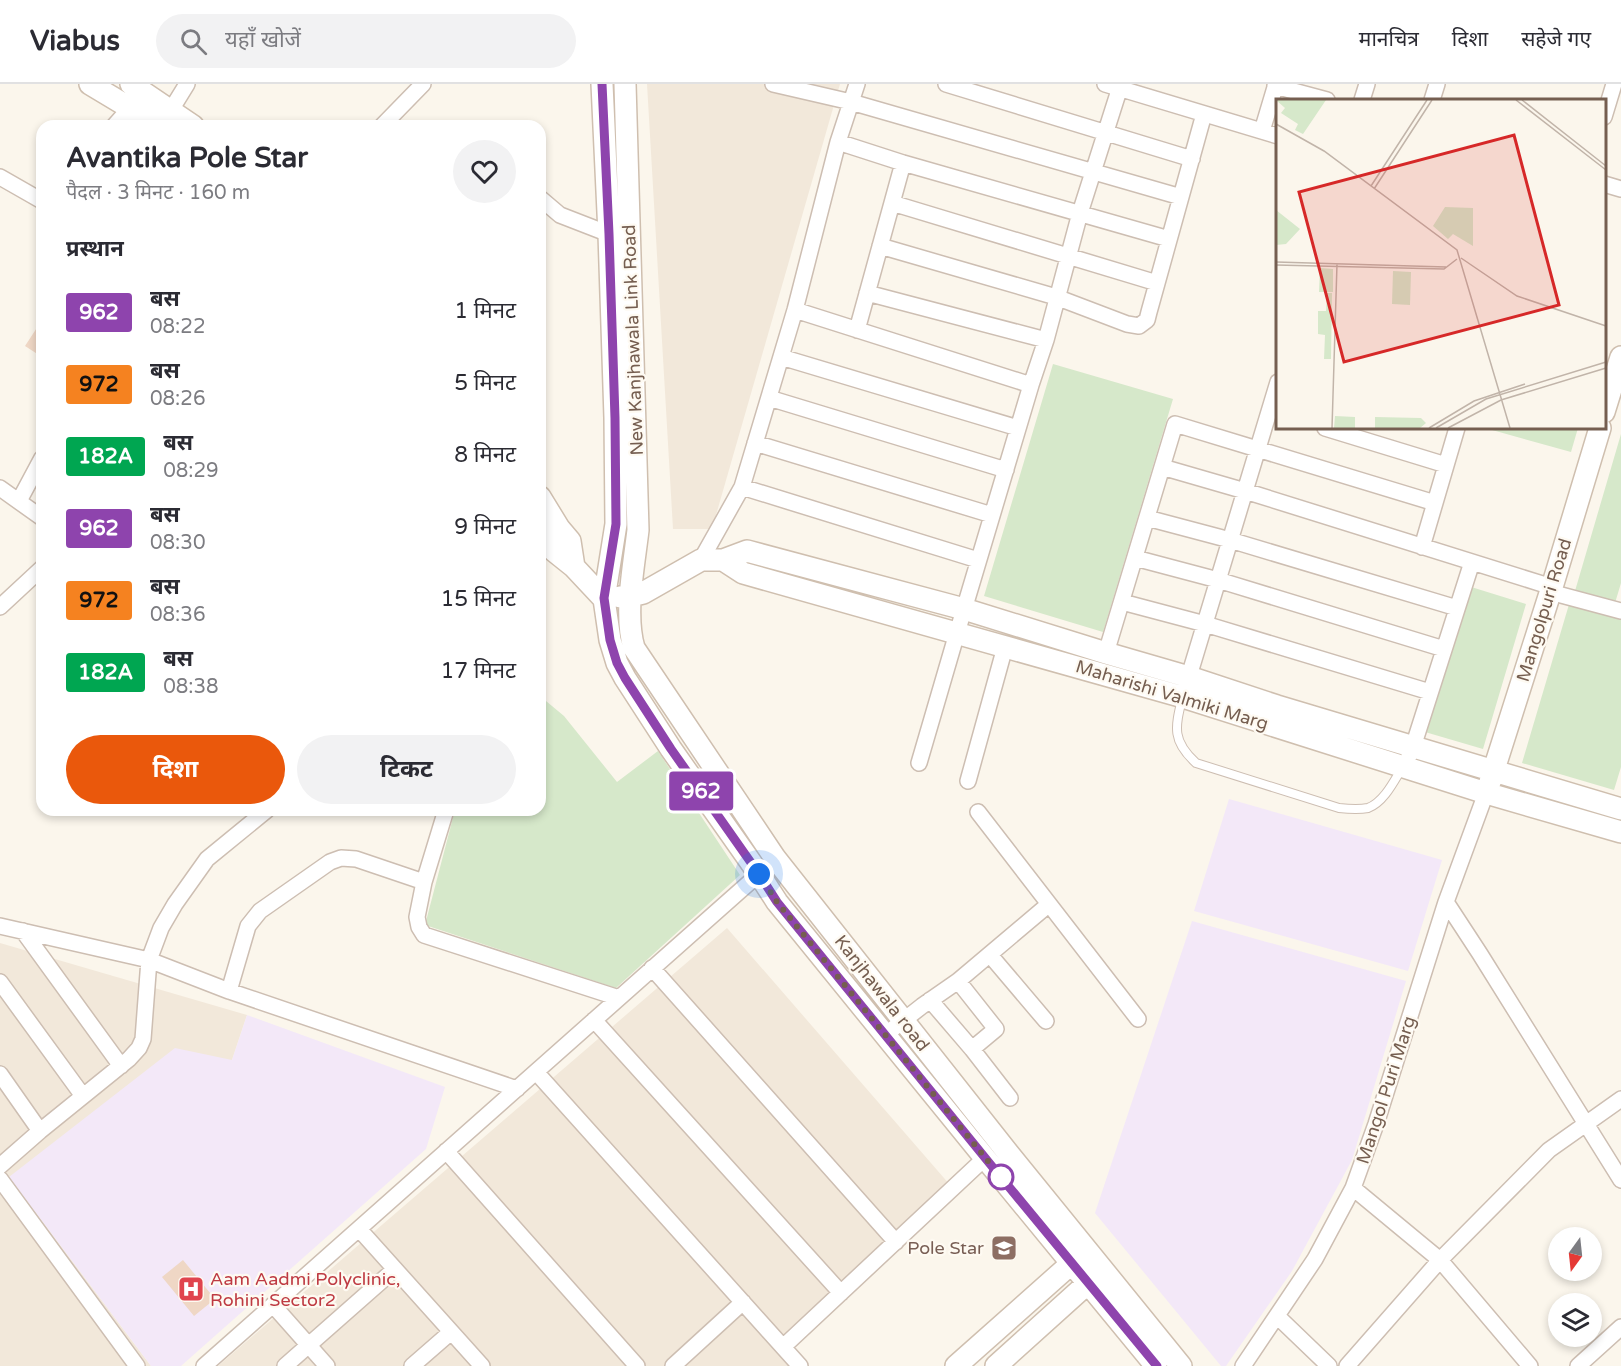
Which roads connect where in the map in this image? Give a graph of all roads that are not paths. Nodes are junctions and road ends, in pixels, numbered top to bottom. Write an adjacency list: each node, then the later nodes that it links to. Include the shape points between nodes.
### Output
1 (90, 84): 19 (main road)
2 (131, 84): 24 (main road)
3 (187, 84): 25 (street)
4 (423, 84): 26 (street)
5 (602, 84): 42 (main road, New Kanjhawala Link Road)
6 (625, 84): 88 (main road, New Kanjhawala Link Road, via 638,530)
7 (773, 84): 18 (street)
8 (857, 84): 18 (street)
9 (946, 84): 28 (street)
10 (1367, 84): 16 (street)
11 (1437, 84): 17 (street)
12 (1614, 84): 20 (street)
13 (1276, 85): 15 (street); 27 (street)
14 (1115, 86): 21 (street); 28 (street)
15 (1324, 99)
16 (1362, 99)
17 (1432, 99)
18 (851, 102): 30 (street); 33 (street)
19 (130, 108): 22 (street); 23 (main road)
20 (1606, 113)
21 (1204, 114): 27 (street); 31 (street)
22 (119, 120)
23 (160, 120)
24 (161, 120)
25 (163, 120)
26 (388, 120)
27 (1262, 131): 29 (street)
28 (1106, 133): 31 (street); 33 (street)
29 (1276, 135)
30 (838, 142): 32 (street); 49 (street)
31 (1192, 159): 37 (street)
32 (903, 163): 40 (street); 41 (street)
33 (1093, 172): 37 (street); 41 (street)
34 (0, 177): 38 (street)
35 (1606, 184): 36 (street)
36 (1621, 189)
37 (1181, 196): 43 (street)
38 (36, 198)
39 (546, 203): 42 (street, via 560,215)
40 (892, 203): 44 (street); 45 (street)
41 (1080, 213): 43 (street); 45 (street)
42 (609, 234): 89 (main road, New Kanjhawala Link Road, via 616,524)
43 (1169, 239): 46 (street)
44 (880, 246): 47 (street); 48 (street)
45 (1069, 256): 46 (street); 48 (street)
46 (1157, 282): 48 (street, via 1147,320 1139,326)
47 (867, 293): 50 (street); 51 (street)
48 (1056, 297): 51 (street)
49 (795, 310): 50 (street); 52 (street)
50 (857, 330): 54 (street)
51 (1046, 340): 54 (street)
52 (781, 357): 56 (street); 59 (street)
53 (1615, 371): 57 (main road)
54 (1031, 385): 59 (street)
55 (1276, 394): 58 (street)
56 (769, 398): 63 (street); 68 (street)
57 (1606, 408)
58 (1273, 411): 64 (street)
59 (1018, 428): 68 (street)
60 (1328, 429): 65 (street)
61 (1457, 429): 65 (street)
62 (1600, 429): 87 (main road, Mangolpuri Road)
63 (755, 443): 69 (street); 75 (street)
64 (1257, 449): 66 (street, via 1175,424); 71 (street); 73 (street)
65 (1446, 465): 73 (street)
66 (1162, 467): 71 (street); 76 (street)
67 (36, 469): 72 (street)
68 (1005, 470): 75 (street)
69 (742, 487): 81 (street); 83 (street)
70 (0, 488): 72 (street)
71 (1245, 491): 78 (street); 79 (street)
72 (18, 501): 74 (street)
73 (1435, 503): 79 (street)
74 (36, 514)
75 (992, 515): 83 (street)
76 (1147, 518): 78 (street); 80 (street)
77 (548, 537): 89 (main road, via 570,541 574,567)
78 (1230, 540): 86 (street); 93 (street)
79 (1422, 547): 84 (street)
80 (1135, 558): 86 (street); 90 (street)
81 (701, 560): 82 (main road, Maharishi Valmiki Marg); 88 (main road, Maharishi Valmiki Marg)
82 (723, 560): 92 (main road, Maharishi Valmiki Marg, via 747,551); 96 (main road, Maharishi Valmiki Marg, via 743,573)
83 (978, 560): 92 (street)
84 (1472, 562): 87 (street); 93 (street)
85 (36, 574): 91 (street)
86 (1218, 580): 95 (street); 99 (street)
87 (1551, 589): 94 (street); 108 (main road, Mangolpuri Road)
88 (631, 596): 89 (main road, Maharishi Valmiki Marg); 132 (main road, Kanjhawala road, via 630,635 637,653 775,858)
89 (604, 598): 116 (main road, Kanjhawala road, via 617,663 671,749)
90 (1122, 602): 95 (street); 100 (street)
91 (0, 608)
92 (964, 609): 96 (street); 97 (main road, Maharishi Valmiki Marg)
93 (1457, 609): 99 (street)
94 (1621, 610)
95 (1205, 624): 102 (street); 103 (street)
96 (957, 633): 98 (main road, Maharishi Valmiki Marg); 106 (street)
97 (1053, 637): 100 (main road, Maharishi Valmiki Marg); 101 (main road)
98 (1005, 647): 101 (main road, Maharishi Valmiki Marg); 109 (street)
99 (1444, 649): 103 (street)
100 (1106, 653): 102 (main road, Maharishi Valmiki Marg)
101 (1046, 658): 104 (main road, Maharishi Valmiki Marg)
102 (1189, 677): 104 (street); 105 (main road, Maharishi Valmiki Marg)
103 (1430, 692): 105 (street)
104 (1183, 697): 107 (main road, Maharishi Valmiki Marg); 107 (lane, via 1178,739 1197,762 1339,808 1370,807 1380,800)
105 (1413, 747): 107 (street); 108 (main road, Maharishi Valmiki Marg)
106 (919, 763)
107 (1403, 766): 110 (main road, Maharishi Valmiki Marg)
108 (1494, 771): 110 (main road, Mangolpuri Road); 111 (main road, Maharishi Valmiki Marg)
109 (968, 781)
110 (1486, 793): 115 (main road, Maharishi Valmiki Marg); 118 (street, Mangol Puri Marg)
111 (1620, 804)
112 (978, 812): 119 (street)
113 (260, 816): 123 (street, via 207,859 161,928)
114 (444, 816): 117 (street)
115 (1621, 832)
116 (759, 874): 124 (street); 134 (main road, Kanjhawala road, via 777,902)
117 (424, 882): 127 (street, via 356,859 330,862 253,918); 128 (street, via 417,917 424,935)
118 (1446, 902): 143 (street); 150 (street, Mangol Puri Marg)
119 (1048, 905): 122 (street); 130 (street)
120 (12, 929): 121 (street); 123 (street); 136 (street)
121 (0, 939)
122 (990, 955): 125 (street); 133 (street)
123 (149, 960): 127 (street); 136 (street, via 142,1039 139,1048)
124 (652, 968): 128 (street); 152 (street)
125 (958, 981): 129 (street); 135 (street, via 996,1029)
126 (0, 982): 140 (street)
127 (229, 991): 139 (street)
128 (619, 998): 131 (street)
129 (930, 1000): 132 (street); 135 (street)
130 (1138, 1019)
131 (594, 1020): 137 (street); 157 (street)
132 (903, 1020): 134 (street); 153 (main road, Kanjhawala road, via 1008,1153)
133 (1046, 1021)
134 (885, 1035): 146 (main road, Kanjhawala road)
135 (972, 1049): 141 (street)
136 (121, 1066): 140 (street)
137 (536, 1072): 139 (street); 158 (street)
138 (0, 1074): 144 (street)
139 (517, 1089): 145 (street)
140 (83, 1096): 144 (street)
141 (1010, 1098)
142 (1621, 1099): 143 (street)
143 (1586, 1124): 149 (street); 154 (street, via 1549,1150)
144 (40, 1131): 147 (street)
145 (446, 1151): 151 (street); 171 (street)
146 (985, 1158): 152 (street); 153 (main road, Kanjhawala road)
147 (0, 1166)
148 (0, 1179): 165 (street)
149 (1621, 1179)
150 (1353, 1188): 154 (street); 160 (street, Mangol Puri Marg, via 1315,1259)
151 (359, 1229): 155 (street); 159 (street)
152 (896, 1242): 157 (street)
153 (1080, 1256): 156 (main road, Kanjhawala road); 174 (main road)
154 (1440, 1260): 180 (street); 181 (street)
155 (395, 1269): 162 (street); 163 (street)
156 (1096, 1276): 175 (main road); 176 (main road, Kanjhawala road); 177 (main road, Kanjhawala road)
157 (841, 1293): 164 (street)
158 (743, 1302): 164 (street); 172 (street)
159 (273, 1305): 163 (street); 166 (street)
160 (1277, 1316): 178 (street, Mangol Puri Marg); 179 (street)
161 (1621, 1326): 182 (street)
162 (451, 1332): 169 (street); 170 (street)
163 (309, 1346): 167 (street); 168 (street)
164 (783, 1347): 173 (street)
165 (137, 1366)
166 (204, 1366)
167 (285, 1366)
168 (327, 1366)
169 (412, 1366)
170 (482, 1366)
171 (637, 1366)
172 (673, 1366)
173 (800, 1366)
174 (956, 1366)
175 (996, 1366)
176 (1156, 1366)
177 (1181, 1366)
178 (1243, 1366)
179 (1329, 1366)
180 (1347, 1366)
181 (1530, 1366)
182 (1578, 1366)

